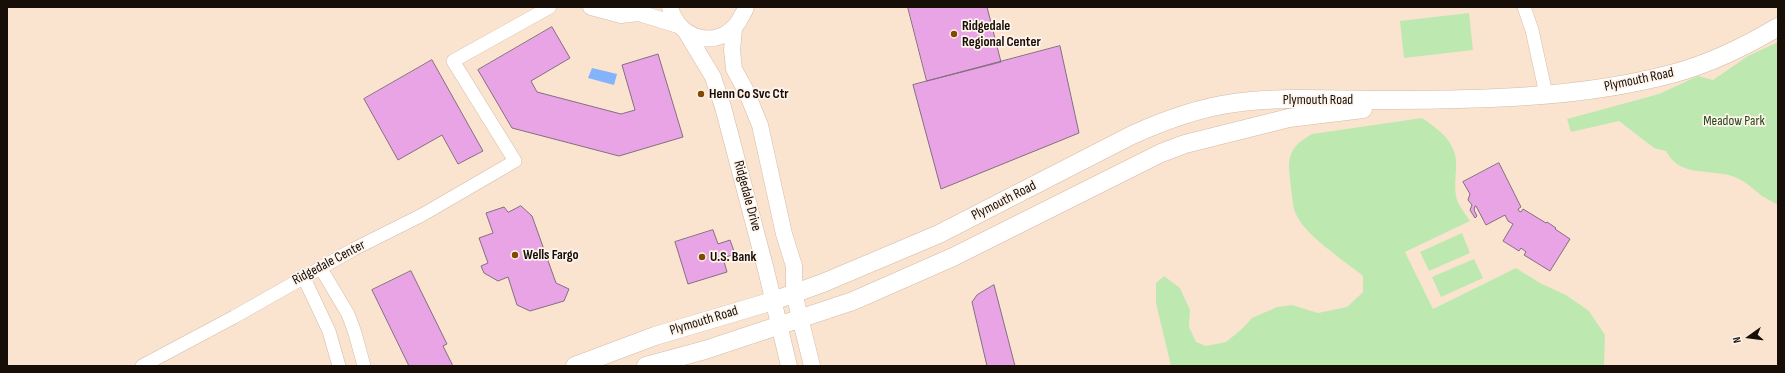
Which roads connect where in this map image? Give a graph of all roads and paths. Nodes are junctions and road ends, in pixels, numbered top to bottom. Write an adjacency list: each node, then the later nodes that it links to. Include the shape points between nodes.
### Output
1 (550, 7): 14 (street, Ridgedale Center, via 453,61 515,161 422,215)
2 (591, 7): 6 (street, via 621,15)
3 (670, 7): 8 (street, Ridgedale Drive)
4 (1524, 7): 10 (street, via 1532,30)
5 (748, 8): 9 (street)
6 (643, 10): 8 (street)
7 (1778, 27): 10 (main road, Plymouth Road, via 1723,56 1674,73 1596,89)
8 (682, 28): 9 (street, via 700,38 714,38); 17 (street, Ridgedale Drive, via 713,77)
9 (734, 28): 16 (street, Ridgedale Drive, via 734,69 760,125 784,234 794,266)
10 (1546, 94): 11 (main road, Plymouth Road)
11 (1443, 100): 12 (main road, Plymouth Road, via 1276,100 1234,103 1182,114); 13 (main road, Plymouth Road, via 1289,118 1185,144)
12 (1124, 139): 13 (main road); 16 (main road, Plymouth Road, via 939,234)
13 (1135, 167): 18 (main road, Plymouth Road, via 953,257 853,301)
14 (320, 267): 15 (street, Ridgedale Center); 22 (street, via 348,314)
15 (303, 276): 20 (street, Ridgedale Center, via 234,317); 21 (street, via 329,330)
16 (794, 293): 17 (main road, Plymouth Road); 18 (street, Ridgedale Drive)
17 (774, 301): 19 (street, Ridgedale Drive); 23 (main road, Plymouth Road, via 655,336)
18 (801, 319): 19 (main road, Plymouth Road); 26 (street, Ridgedale Drive)
19 (780, 326): 24 (main road, Plymouth Road); 25 (street, Ridgedale Drive)
20 (142, 366)
21 (339, 366)
22 (364, 366)
23 (575, 366)
24 (646, 366)
25 (789, 366)
26 (812, 366)

